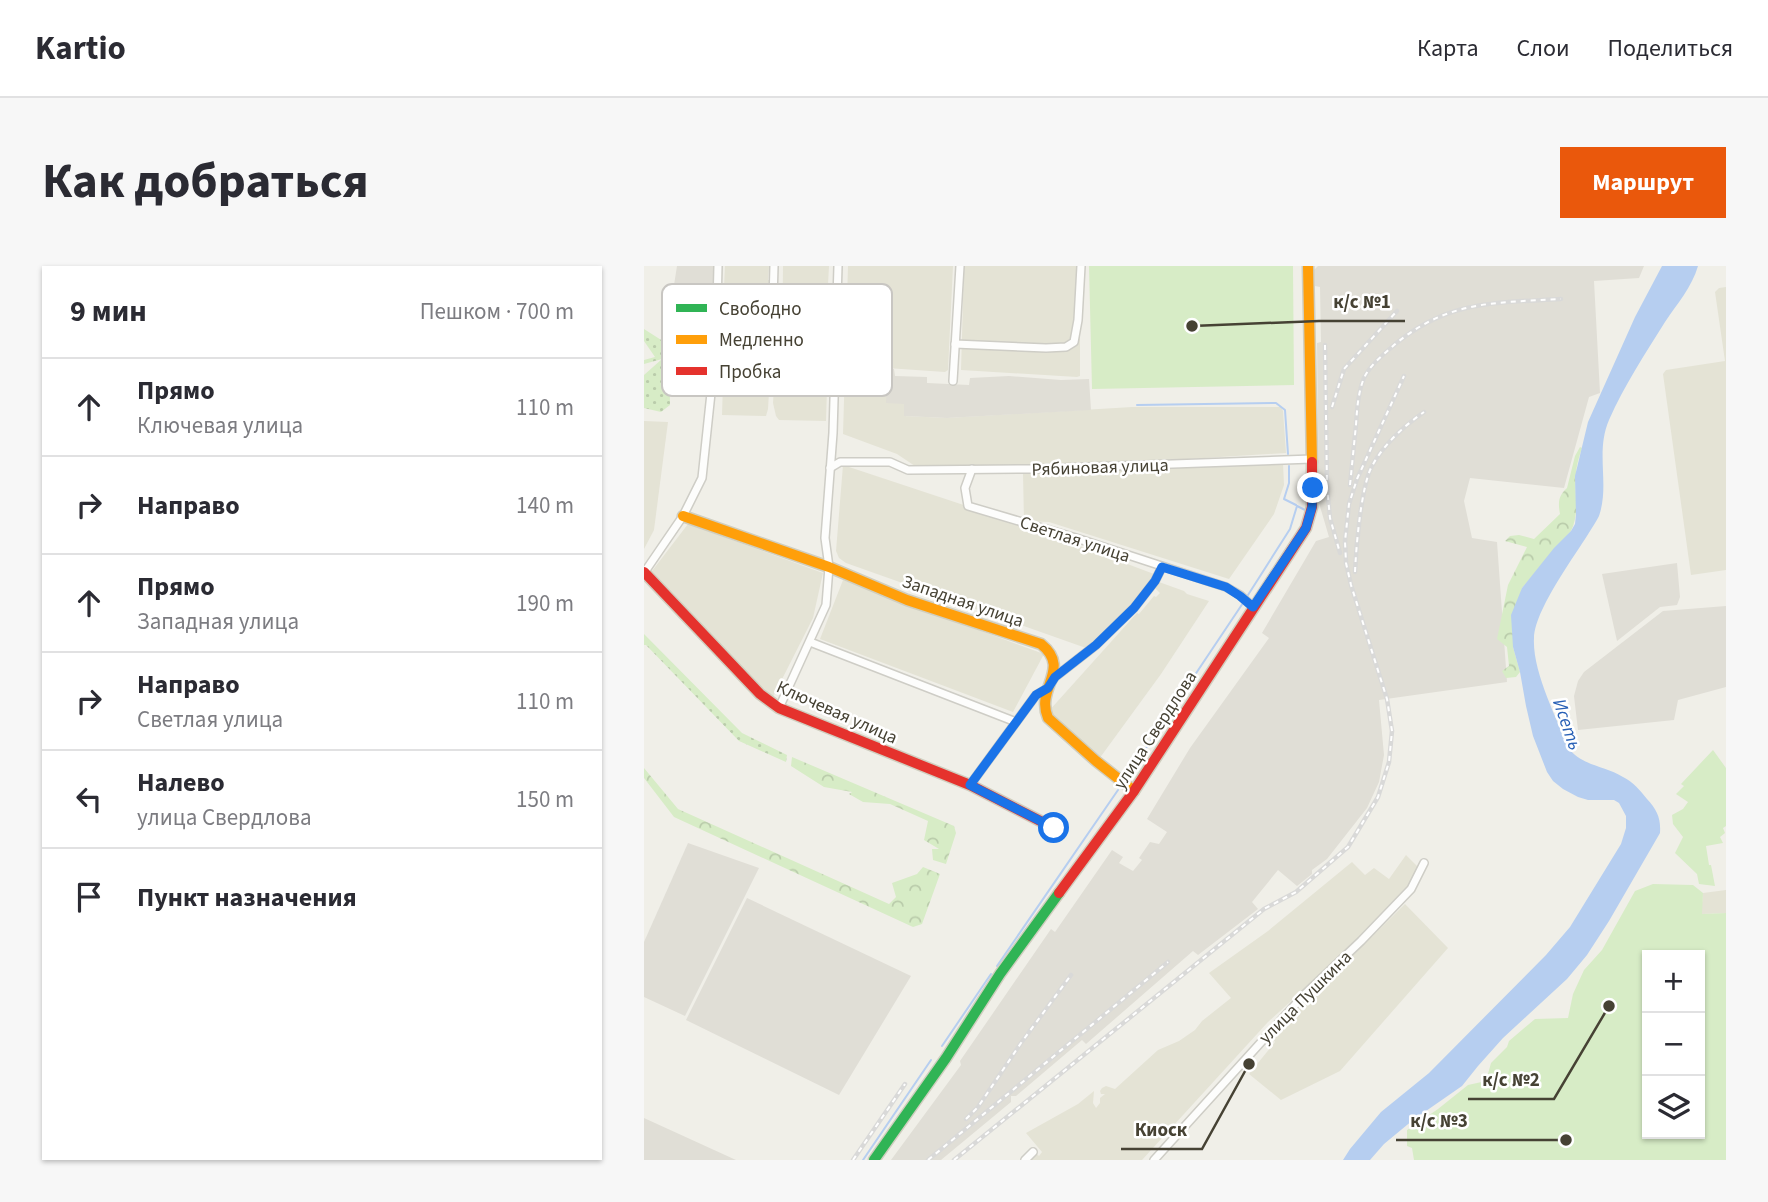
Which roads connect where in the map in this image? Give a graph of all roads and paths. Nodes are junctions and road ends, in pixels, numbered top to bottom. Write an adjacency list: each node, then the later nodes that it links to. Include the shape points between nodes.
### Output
1 (718, 266): 7 (street)
2 (774, 266): 8 (street)
3 (838, 266): 9 (street)
4 (960, 266): 10 (street)
5 (1081, 266): 10 (street, via 1074,342 1066,347)
6 (1308, 266): 14 (street, улица Свердлова)
7 (718, 284)
8 (773, 284)
9 (837, 284)
10 (955, 344): 11 (street)
11 (953, 381)
12 (711, 396): 17 (street, via 702,478)
13 (834, 396): 15 (street)
14 (1312, 459): 16 (street, Рябиновая улица); 21 (street, улица Свердлова, via 1312,507 1306,528)
15 (830, 468): 16 (street, Рябиновая улица, via 840,462 890,462 908,470); 18 (street, via 825,538)
16 (972, 470): 19 (street, Светлая улица, via 965,488 968,506)
17 (683, 516): 18 (street); 20 (street)
18 (829, 567): 22 (street, via 826,606); 23 (street, Западная улица, via 1041,645 1051,652 1054,662)
19 (1162, 567): 21 (street, Светлая улица, via 1226,587); 23 (street, via 1134,608)
20 (644, 573): 24 (street, Ключевая улица, via 760,694)
21 (1253, 607): 27 (street, улица Свердлова)
22 (810, 642): 24 (street); 25 (street)
23 (1048, 688): 25 (street, via 1036,695); 27 (street, Западная улица, via 1043,708 1048,718)
24 (779, 708): 26 (street, Ключевая улица)
25 (1016, 722): 26 (street)
26 (970, 785): 28 (street, Ключевая улица)
27 (1134, 791): 31 (street, улица Свердлова, via 1000,974)
28 (1054, 828)
29 (1424, 863): 33 (street, улица Пушкина, via 1411,888 1303,996)
30 (1033, 1152): 32 (street)
31 (874, 1160)
32 (1025, 1160)
33 (1154, 1160)

